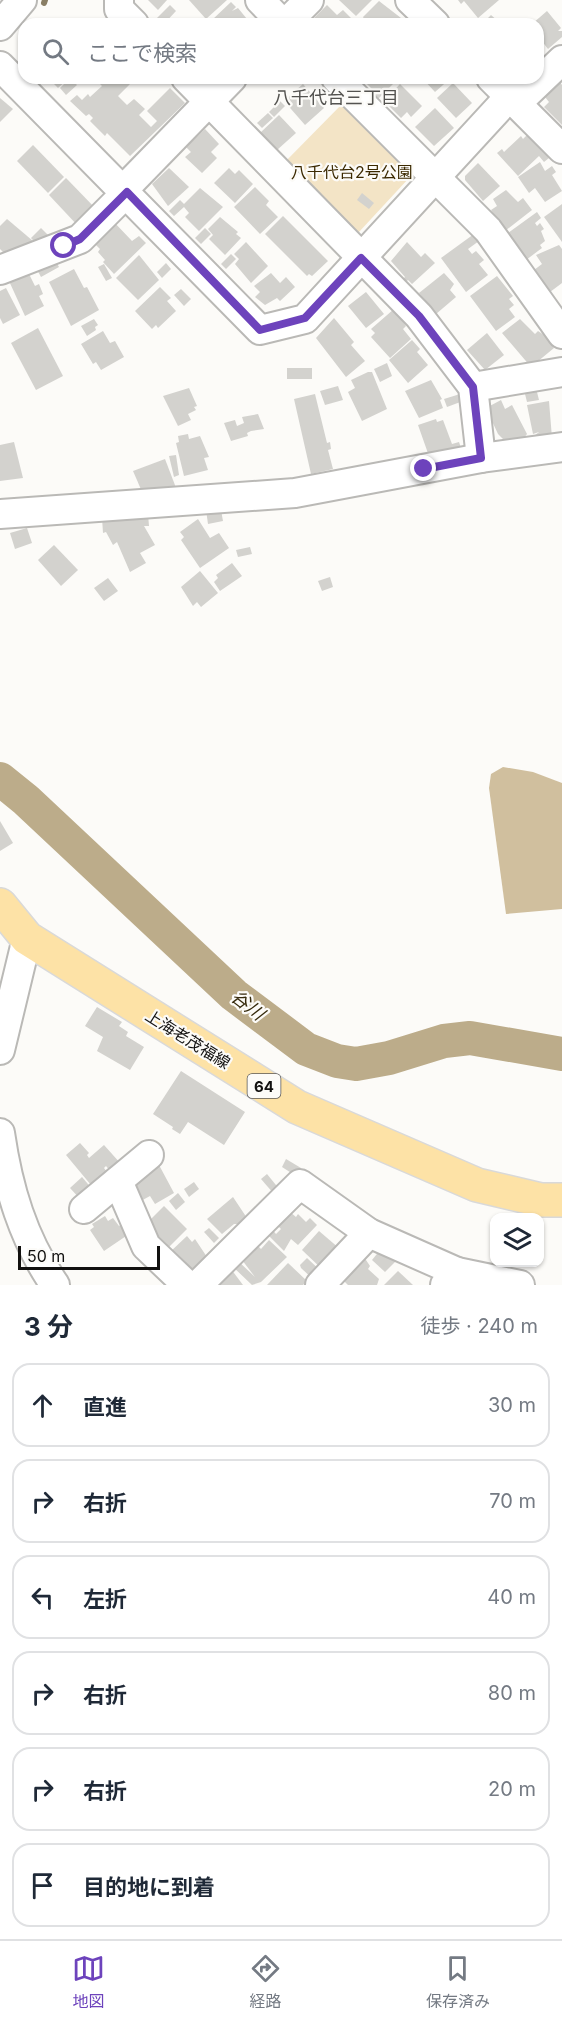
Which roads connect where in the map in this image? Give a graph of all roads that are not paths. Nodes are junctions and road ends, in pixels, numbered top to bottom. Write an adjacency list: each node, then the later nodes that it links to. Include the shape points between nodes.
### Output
1 (22, 0): 10 (street)
2 (119, 0): 6 (street, via 119,9)
3 (260, 0): 7 (street)
4 (309, 0): 8 (street)
5 (410, 0): 9 (street)
6 (128, 18)
7 (278, 18)
8 (290, 18)
9 (429, 18)
10 (0, 26)
11 (562, 60): 13 (street)
12 (0, 66): 22 (street)
13 (544, 71)
14 (192, 84): 19 (street)
15 (226, 84): 19 (street)
16 (342, 84): 21 (street)
17 (521, 84): 18 (street)
18 (506, 93): 20 (street); 21 (street)
19 (209, 102): 22 (street); 23 (street)
20 (562, 149)
21 (434, 177): 23 (street); 25 (street, via 488,230)
22 (125, 191): 23 (street, via 260,330 305,318); 24 (street, via 80,239)
23 (361, 258): 27 (street, via 419,316)
24 (0, 270)
25 (562, 334)
26 (562, 372): 27 (street)
27 (473, 387): 29 (street)
28 (562, 447): 29 (street)
29 (481, 458): 30 (street, via 295,493)
30 (0, 514)
31 (0, 905): 32 (main road, 上海老茂福線 / 64)
32 (27, 938): 33 (street); 37 (main road, 上海老茂福線 / 64, via 297,1107 477,1185 541,1200)
33 (0, 1050)
34 (0, 1133): 41 (street, via 13,1198 25,1233)
35 (148, 1155): 36 (street)
36 (118, 1181): 38 (street); 42 (street, via 146,1246)
37 (562, 1200)
38 (84, 1209)
39 (369, 1233): 40 (street); 43 (street, via 300,1184); 44 (street)
40 (451, 1278): 45 (street)
41 (55, 1285)
42 (187, 1285)
43 (198, 1285)
44 (320, 1285)
45 (520, 1285)

